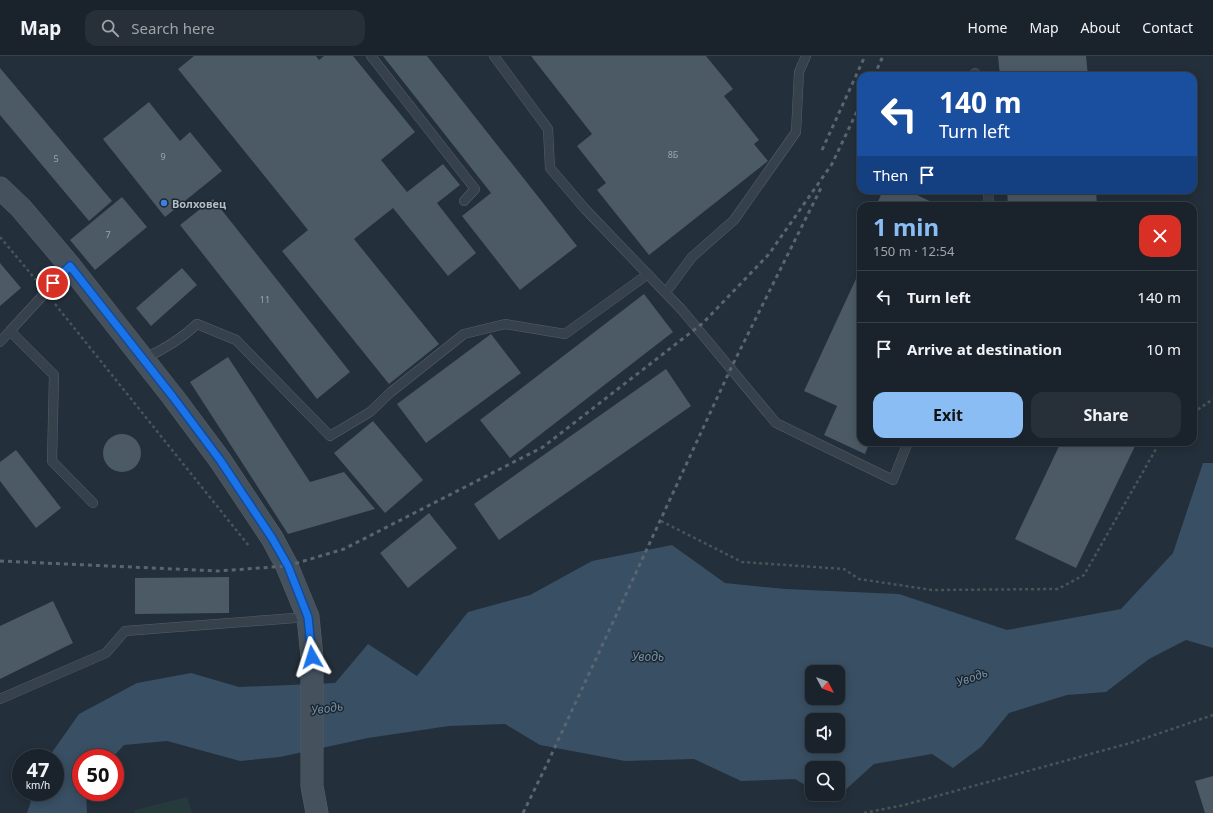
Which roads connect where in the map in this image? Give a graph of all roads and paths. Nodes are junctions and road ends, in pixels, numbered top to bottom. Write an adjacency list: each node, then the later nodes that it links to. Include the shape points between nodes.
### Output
1 (371, 56): 5 (lane, via 476,190)
2 (494, 56): 8 (lane, via 548,129 550,168 585,209)
3 (806, 56): 10 (lane, via 799,72 796,132 734,220 692,258)
4 (0, 188): 7 (main road, via 21,208)
5 (464, 202)
6 (0, 237): 9 (path)
7 (70, 266): 9 (lane); 13 (main road)
8 (648, 274): 10 (lane); 13 (lane, via 565,334 505,324 464,334 370,412 330,436 236,340 203,326 197,324 181,338)
9 (45, 291): 11 (lane); 20 (path)
10 (666, 292): 16 (lane, via 776,423 893,480)
11 (10, 331): 12 (lane); 18 (lane, via 54,375 52,461)
12 (0, 342)
13 (142, 359): 21 (main road, via 220,460 272,538 288,566)
14 (1213, 399): 15 (path)
15 (1197, 410)
16 (906, 446)
17 (1158, 446): 19 (path, via 1084,575 1058,589 932,590 859,578 844,569 742,562)
18 (93, 503)
19 (661, 521)
20 (252, 550)
21 (308, 617): 22 (lane, via 125,631 106,653); 24 (main road, via 312,657 312,786)
22 (0, 699)
23 (1213, 715): 25 (path, via 1134,742 904,805)
24 (317, 813)
25 (864, 813)

